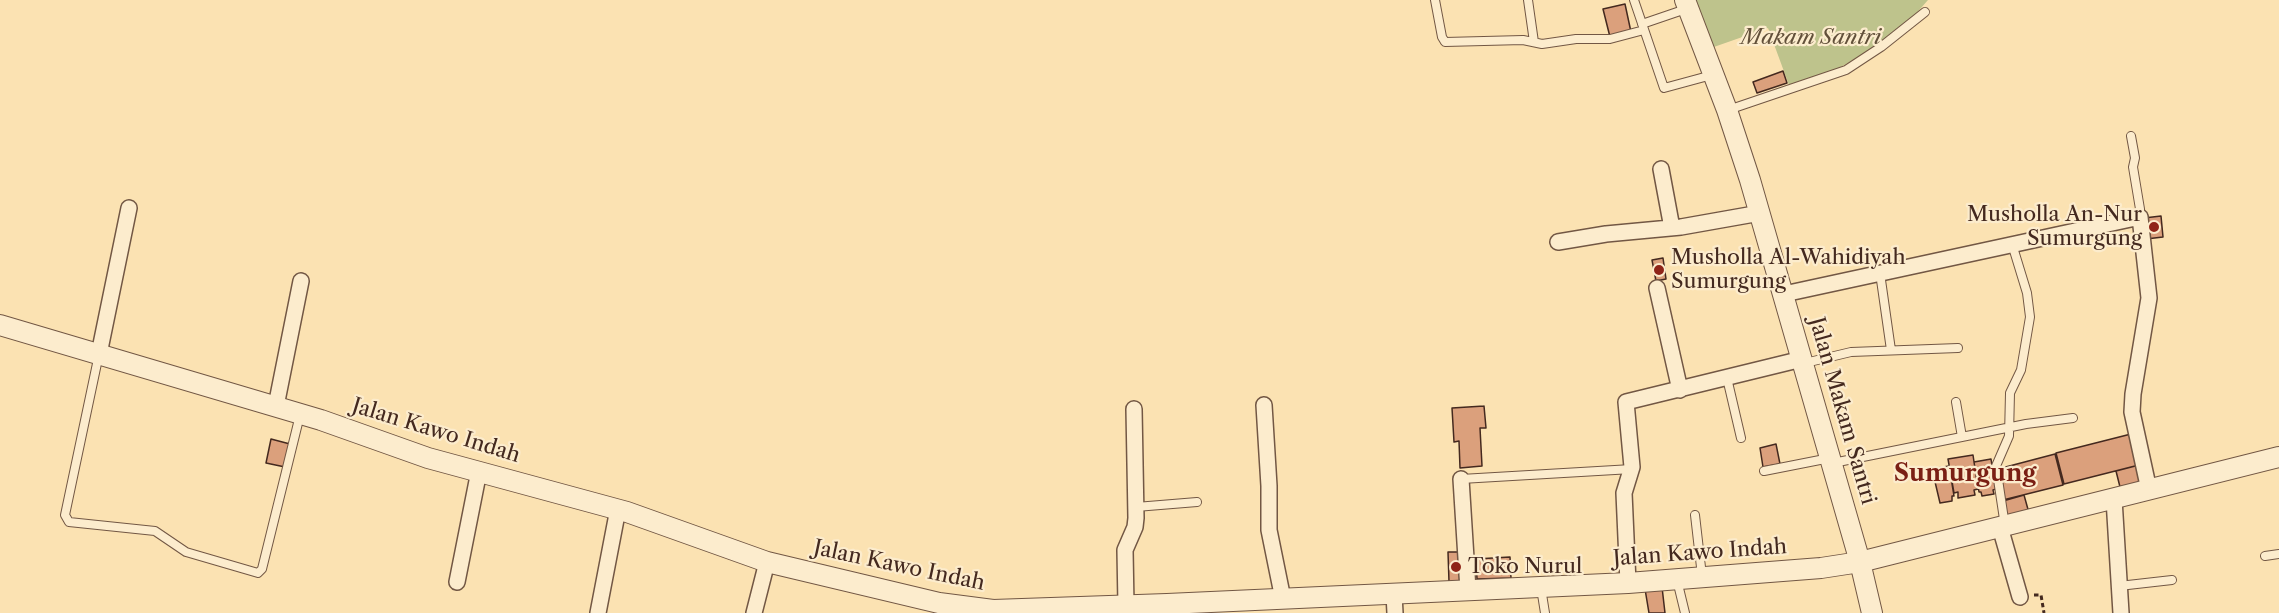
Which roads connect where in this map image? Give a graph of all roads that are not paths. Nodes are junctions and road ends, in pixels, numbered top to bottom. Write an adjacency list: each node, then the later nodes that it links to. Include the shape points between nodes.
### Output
1 (1435, 0): 7 (lane, via 1445,42)
2 (1528, 0): 7 (lane)
3 (1634, 0): 6 (lane)
4 (1687, 4): 6 (lane); 8 (street, Jalan Makam Santri)
5 (1925, 12): 9 (lane, via 1846,70)
6 (1643, 27): 7 (lane, via 1609,39); 8 (lane, via 1664,88)
7 (1534, 42)
8 (1714, 75): 9 (street, Jalan Makam Santri)
9 (1727, 110): 13 (street, Jalan Makam Santri)
10 (2131, 136): 14 (lane)
11 (1661, 169): 15 (street)
12 (129, 208): 25 (street)
13 (1760, 213): 15 (street); 21 (street, Jalan Makam Santri)
14 (2140, 217): 17 (street); 44 (street, via 2149,298 2132,408)
15 (1672, 228): 16 (street)
16 (1558, 242)
17 (2012, 244): 18 (street); 35 (lane, via 2028,295 2030,317 2022,369 2010,392)
18 (1880, 273): 21 (street); 24 (lane)
19 (301, 281): 31 (street)
20 (1657, 288): 28 (street)
21 (1784, 294): 26 (street, Jalan Makam Santri)
22 (0, 325): 25 (street, Jalan Kawo Indah)
23 (1958, 348): 24 (lane)
24 (1891, 350): 26 (lane)
25 (99, 354): 31 (street, Jalan Kawo Indah); 33 (lane, via 67,520 155,531 186,552 256,573 262,569)
26 (1803, 361): 27 (street); 39 (street, Jalan Makam Santri)
27 (1727, 378): 28 (street); 37 (lane)
28 (1680, 390): 40 (street, via 1626,402)
29 (1956, 402): 36 (lane)
30 (1264, 405): 64 (street, via 1269,530)
31 (276, 406): 33 (street, Jalan Kawo Indah)
32 (1134, 409): 47 (street)
33 (300, 414): 41 (street, Jalan Kawo Indah)
34 (2073, 418): 35 (lane)
35 (2010, 427): 36 (lane); 50 (lane, via 1995,468)
36 (1962, 437): 39 (lane)
37 (1741, 438)
38 (2279, 457): 44 (street, Jalan Kawo Indah)
39 (1831, 460): 42 (lane); 54 (street, Jalan Makam Santri)
40 (1632, 469): 43 (lane); 59 (street, via 1624,493)
41 (479, 471): 48 (street, Jalan Kawo Indah); 58 (street)
42 (1764, 471)
43 (1461, 479): 62 (street)
44 (2149, 490): 45 (street, Jalan Kawo Indah)
45 (2114, 499): 50 (street, Jalan Kawo Indah); 60 (street)
46 (1197, 502): 47 (lane)
47 (1136, 507): 66 (street, via 1136,523 1124,556)
48 (618, 509): 53 (street, Jalan Kawo Indah); 69 (street)
49 (1695, 515): 55 (lane)
50 (2003, 526): 54 (street, Jalan Kawo Indah); 63 (street)
51 (2279, 554): 52 (lane)
52 (2265, 556)
53 (767, 562): 66 (street, Jalan Kawo Indah, via 958,606 1008,610); 70 (street)
54 (1860, 562): 55 (street, Jalan Kawo Indah); 73 (street, Jalan Makam Santri)
55 (1702, 578): 56 (street, Jalan Kawo Indah)
56 (1677, 579): 59 (street, Jalan Kawo Indah); 72 (lane)
57 (2172, 580): 60 (lane)
58 (457, 582)
59 (1628, 583): 61 (street, Jalan Kawo Indah)
60 (2119, 586): 74 (street)
61 (1541, 587): 62 (street, Jalan Kawo Indah); 71 (lane)
62 (1468, 590): 65 (street, Jalan Kawo Indah)
63 (2020, 597)
64 (1282, 599): 65 (street, Jalan Kawo Indah); 67 (street, Jalan Kawo Indah)
65 (1394, 604)
66 (1126, 606): 68 (street, Jalan Kawo Indah)
67 (1204, 608): 68 (street, Jalan Kawo Indah)
68 (1167, 609)
69 (598, 613)
70 (754, 613)
71 (1545, 613)
72 (1685, 613)
73 (1872, 613)
74 (2121, 613)

